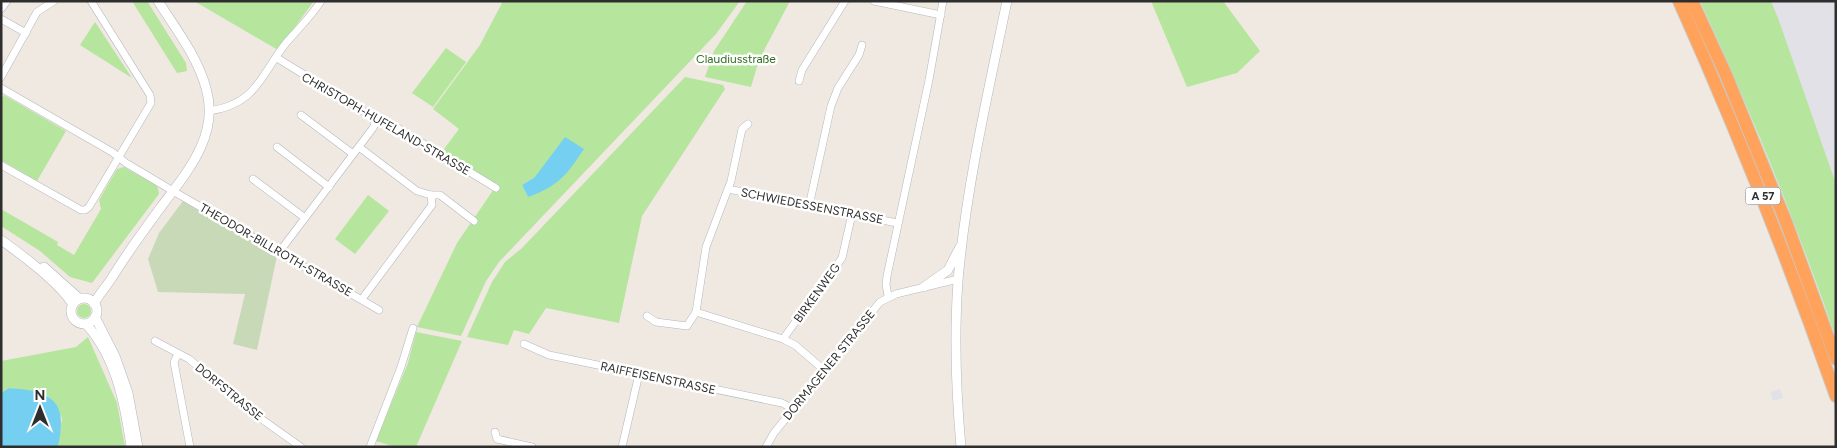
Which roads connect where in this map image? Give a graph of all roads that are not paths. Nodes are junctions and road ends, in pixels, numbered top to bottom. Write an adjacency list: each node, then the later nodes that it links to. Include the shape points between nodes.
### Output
1 (7, 1): 12 (street)
2 (54, 1): 15 (street, via 37,12)
3 (90, 1): 28 (street, via 151,99)
4 (158, 1): 21 (street, via 206,86)
5 (321, 1): 17 (street)
6 (845, 1): 19 (street, via 802,70)
7 (874, 1): 13 (street)
8 (943, 1): 13 (street)
9 (1007, 1): 42 (street)
10 (1679, 1): 62 (highway, A 57, via 1770,214)
11 (1692, 1): 59 (highway, A 57, via 1776,196)
12 (1, 9)
13 (941, 15): 40 (street)
14 (1, 19): 15 (street)
15 (26, 33): 18 (street)
16 (862, 45): 36 (street, via 831,106)
17 (277, 58): 21 (street, via 247,97 232,106); 23 (street, CHRISTOPH-HUFELAND-STRASSE)
18 (1, 77)
19 (799, 81)
20 (1, 88): 28 (street, THEODOR-BILLROTH-STRASSE)
21 (209, 111): 34 (street, via 206,133 198,154)
22 (301, 115): 27 (street)
23 (373, 117): 26 (street, via 373,128); 32 (street, CHRISTOPH-HUFELAND-STRASSE, via 388,122)
24 (748, 124): 33 (street, via 742,129)
25 (277, 147): 31 (street)
26 (359, 147): 27 (street); 35 (street, via 417,190)
27 (353, 154): 31 (street)
28 (119, 157): 29 (street, via 85,210); 34 (street, THEODOR-BILLROTH-STRASSE)
29 (1, 165)
30 (253, 179): 38 (street)
31 (329, 187): 38 (street)
32 (496, 188)
33 (728, 189): 36 (street, SCHWIEDESSENSTRASSE); 50 (street, via 706,247)
34 (173, 190): 43 (street, THEODOR-BILLROTH-STRASSE); 48 (street, via 122,260)
35 (431, 195): 39 (street, via 440,195); 47 (street, via 432,205)
36 (809, 206): 37 (street, SCHWIEDESSENSTRASSE)
37 (852, 214): 40 (street, SCHWIEDESSENSTRASSE); 55 (street, BIRKENWEG, via 842,258)
38 (305, 218): 43 (street)
39 (474, 222)
40 (897, 223): 46 (street, via 886,284)
41 (1, 240): 48 (street, via 55,285)
42 (963, 242): 44 (street); 45 (street, via 948,270)
43 (280, 251): 47 (street, THEODOR-BILLROTH-STRASSE)
44 (958, 280): 45 (street, DORMAGENER STRASSE); 73 (street, via 956,355)
45 (924, 287): 46 (street, DORMAGENER STRASSE)
46 (888, 296): 60 (street, DORMAGENER STRASSE, via 875,307)
47 (362, 300): 49 (street, THEODOR-BILLROTH-STRASSE)
48 (83, 302): 52 (street, via 96,309); 53 (street, via 71,312 74,319)
49 (379, 310)
50 (696, 312): 51 (street, via 687,326 656,322); 55 (street)
51 (647, 316)
52 (95, 317): 53 (street); 66 (street, via 126,386)
53 (86, 324): 65 (street, via 115,374)
54 (413, 328): 69 (street)
55 (783, 339): 60 (street)
56 (156, 341): 58 (street, DORFSTRASSE)
57 (524, 344): 61 (street, RAIFFEISENSTRASSE, via 549,355)
58 (178, 354): 67 (street, via 174,362); 68 (street, DORFSTRASSE, via 189,359 253,413)
59 (1836, 359)
60 (824, 370): 63 (street, DORMAGENER STRASSE)
61 (640, 374): 63 (street, RAIFFEISENSTRASSE, via 782,403); 71 (street)
62 (1836, 396)
63 (793, 409): 72 (street, DORMAGENER STRASSE)
64 (495, 432): 70 (street, via 498,440)
65 (131, 447)
66 (138, 447)
67 (190, 447)
68 (301, 447)
69 (370, 447)
70 (532, 447)
71 (622, 447)
72 (766, 447)
73 (961, 447)

